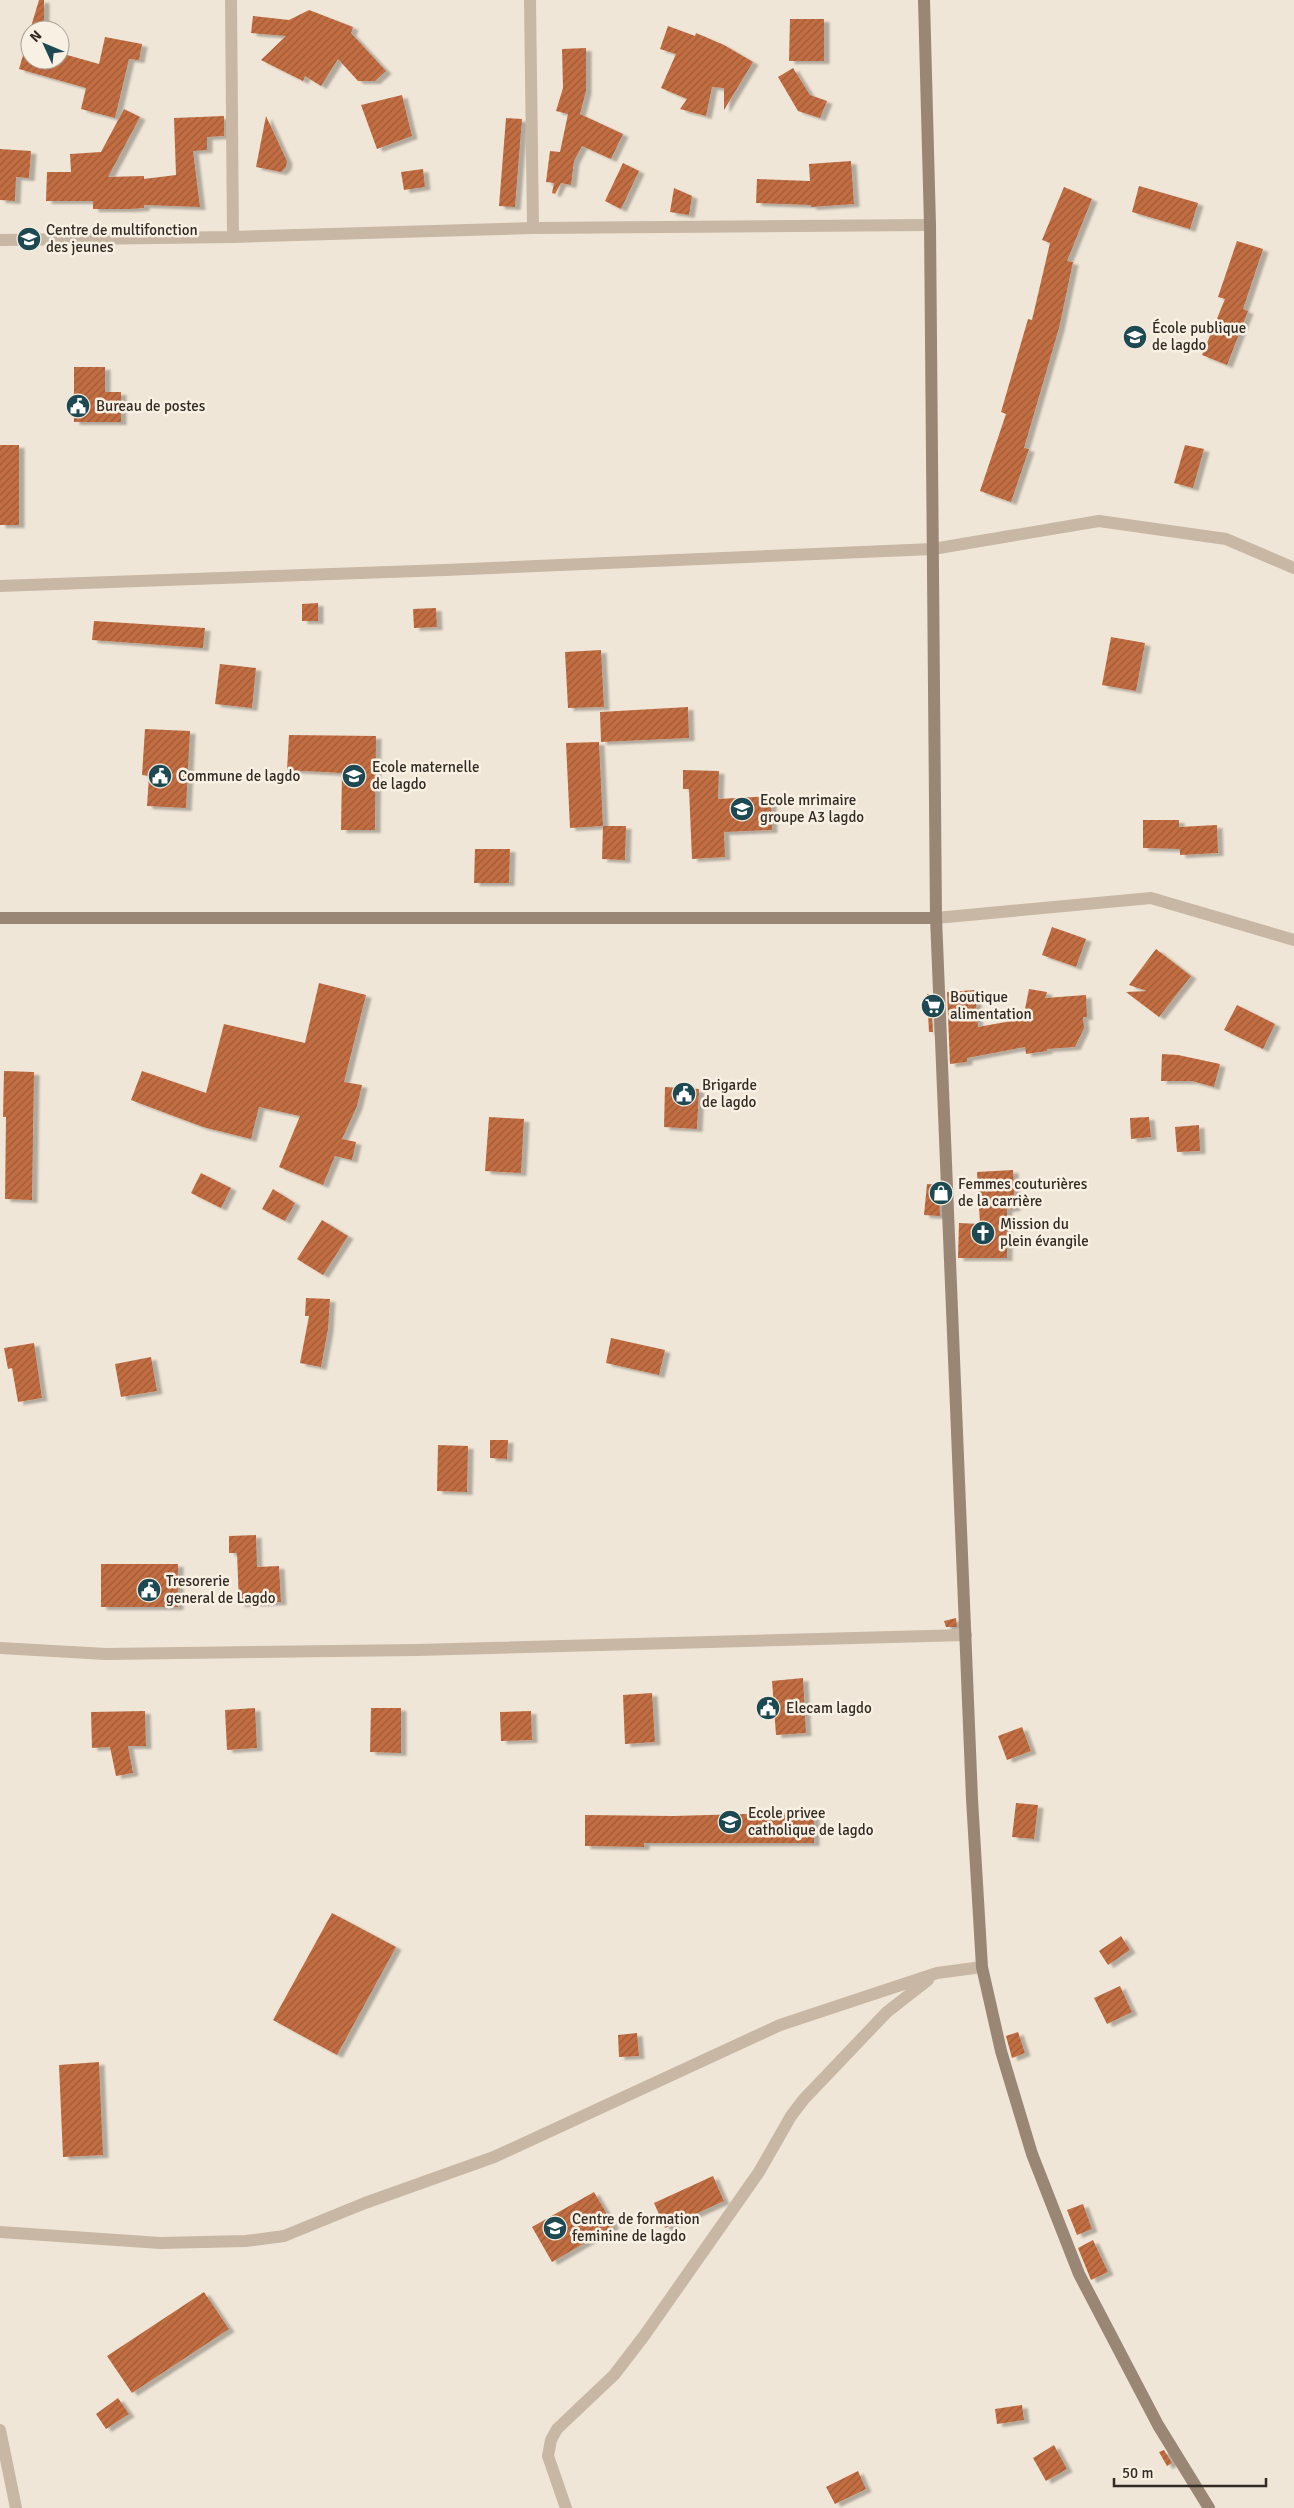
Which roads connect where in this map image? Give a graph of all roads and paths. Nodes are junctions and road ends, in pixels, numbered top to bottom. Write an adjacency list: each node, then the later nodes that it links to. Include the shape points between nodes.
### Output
1 (231, 0): 6 (street)
2 (530, 0): 5 (street)
3 (924, 0): 4 (main road)
4 (930, 226): 5 (street); 8 (main road)
5 (533, 228): 6 (street)
6 (233, 237): 7 (street)
7 (0, 240)
8 (933, 548): 9 (street, via 1099,521 1226,539); 10 (street, via 455,570); 12 (main road)
9 (1294, 568)
10 (0, 586)
11 (0, 918): 12 (main road)
12 (936, 918): 13 (street, via 1151,898); 14 (main road)
13 (1294, 940)
14 (966, 1635): 15 (street, via 417,1650 106,1654); 16 (main road)
15 (0, 1648)
16 (982, 1967): 17 (street); 22 (main road, via 1001,2051 1032,2154 1078,2274 1158,2425)
17 (937, 1974): 18 (street, via 780,2025 494,2157 284,2236 246,2241 160,2243); 21 (street, via 887,2012 804,2099 760,2172 644,2336 614,2375 557,2429 548,2456)
18 (0, 2232)
19 (0, 2430): 20 (street)
20 (16, 2508)
21 (566, 2508)
22 (1209, 2508)

